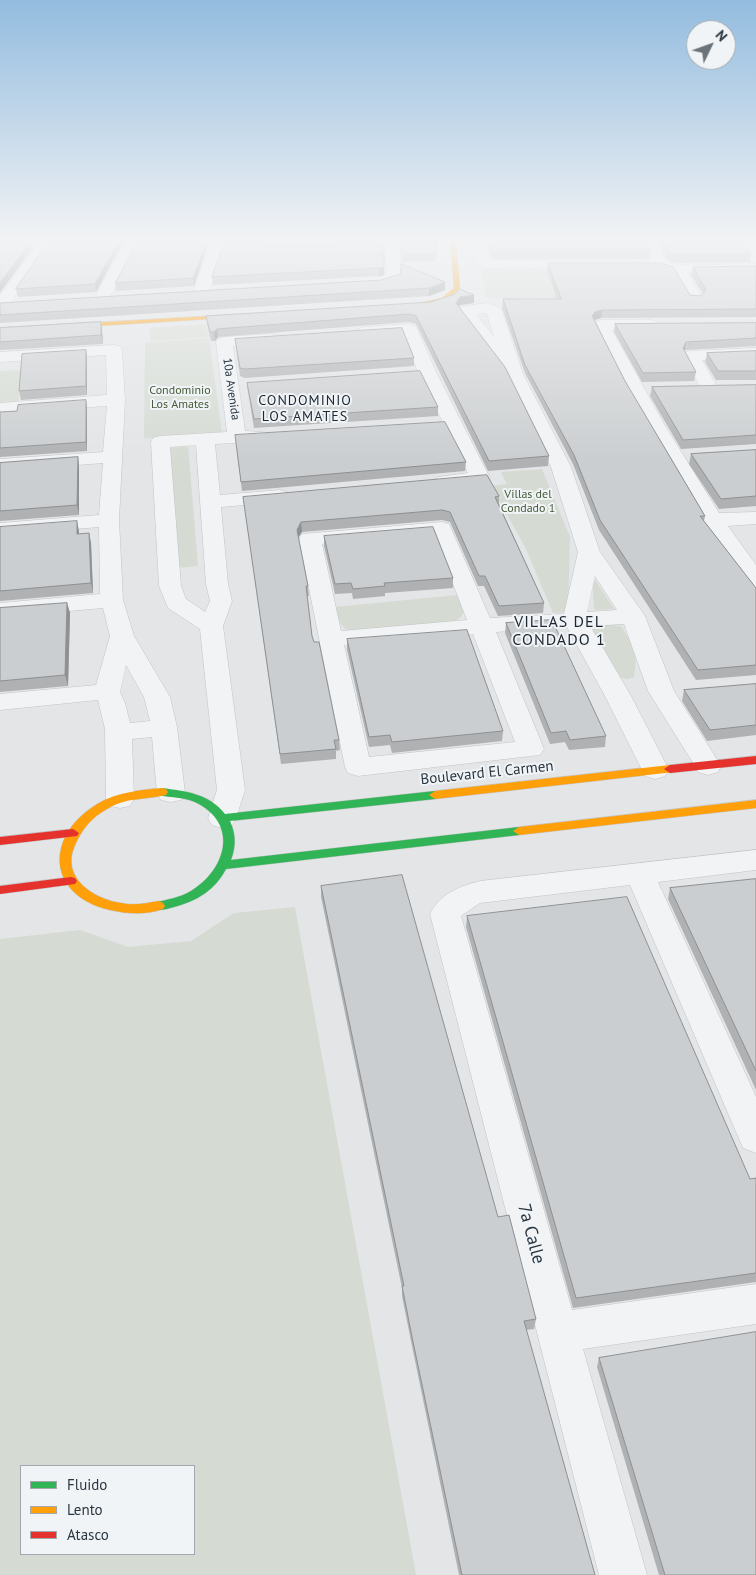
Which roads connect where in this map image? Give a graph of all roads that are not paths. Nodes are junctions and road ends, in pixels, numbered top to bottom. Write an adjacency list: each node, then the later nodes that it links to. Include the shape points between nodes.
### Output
1 (250, 314): 3 (main road)
2 (669, 325): 30 (street, via 601,325 644,389 683,457)
3 (0, 330)
4 (350, 333): 8 (street, via 409,329)
5 (292, 337): 12 (street, 10a Avenida, via 224,342)
6 (756, 353): 15 (street, via 691,356)
7 (0, 358): 16 (street, via 114,350)
8 (427, 372): 9 (street); 18 (street)
9 (408, 373)
10 (514, 374): 32 (street, via 561,467)
11 (251, 385): 12 (street)
12 (232, 386): 21 (street, 10a Avenida)
13 (728, 387): 15 (street)
14 (690, 388): 15 (street)
15 (709, 388)
16 (116, 400): 17 (street); 23 (street)
17 (0, 408)
18 (454, 423): 19 (street); 25 (street, via 480,478)
19 (434, 424)
20 (276, 434): 21 (street)
21 (237, 437): 22 (street)
22 (205, 439): 27 (street); 38 (street, via 160,442 170,586 176,603)
23 (112, 457): 24 (street); 29 (street)
24 (0, 465)
25 (422, 483)
26 (296, 494): 27 (street)
27 (210, 502): 38 (street, via 221,600)
28 (756, 518): 30 (street)
29 (109, 520): 31 (street); 34 (street)
30 (712, 520): 33 (street)
31 (0, 529)
32 (589, 552): 36 (street); 37 (street)
33 (756, 581)
34 (112, 600): 35 (street); 40 (street)
35 (0, 610)
36 (633, 616): 37 (street); 44 (street)
37 (574, 619): 39 (street); 45 (street)
38 (211, 626): 55 (street, via 231,790)
39 (481, 626): 41 (street); 41 (street, via 442,528 310,539); 41 (street, via 531,749 358,767)
40 (122, 636): 43 (street); 47 (street, via 157,697)
41 (330, 639)
42 (691, 690): 44 (street)
43 (107, 692): 46 (street); 48 (street, via 114,703)
44 (662, 692): 45 (street); 50 (street)
45 (618, 696): 51 (street)
46 (0, 702)
47 (164, 727): 48 (street); 52 (street)
48 (118, 733): 53 (street)
49 (756, 760): 50 (main road, Boulevard El Carmen)
50 (708, 766): 51 (main road, Boulevard El Carmen)
51 (655, 770): 55 (main road, Boulevard El Carmen)
52 (171, 793): 53 (main road); 55 (main road, via 206,803)
53 (120, 798): 56 (main road, via 92,812 75,827)
54 (756, 804): 59 (main road)
55 (222, 818): 59 (main road, via 231,836 229,856)
56 (73, 833): 57 (main road); 61 (main road, via 66,845 64,864)
57 (0, 841)
58 (756, 860): 60 (street)
59 (224, 865): 61 (main road, via 218,876 197,893 170,904 139,909 110,906 85,895)
60 (640, 874): 63 (street); 65 (street, 7a Calle, via 480,892 460,898 445,914)
61 (71, 881): 62 (main road)
62 (0, 890)
63 (756, 1137)
64 (756, 1304): 65 (street)
65 (558, 1332): 66 (street, 7a Calle)
66 (623, 1575)

